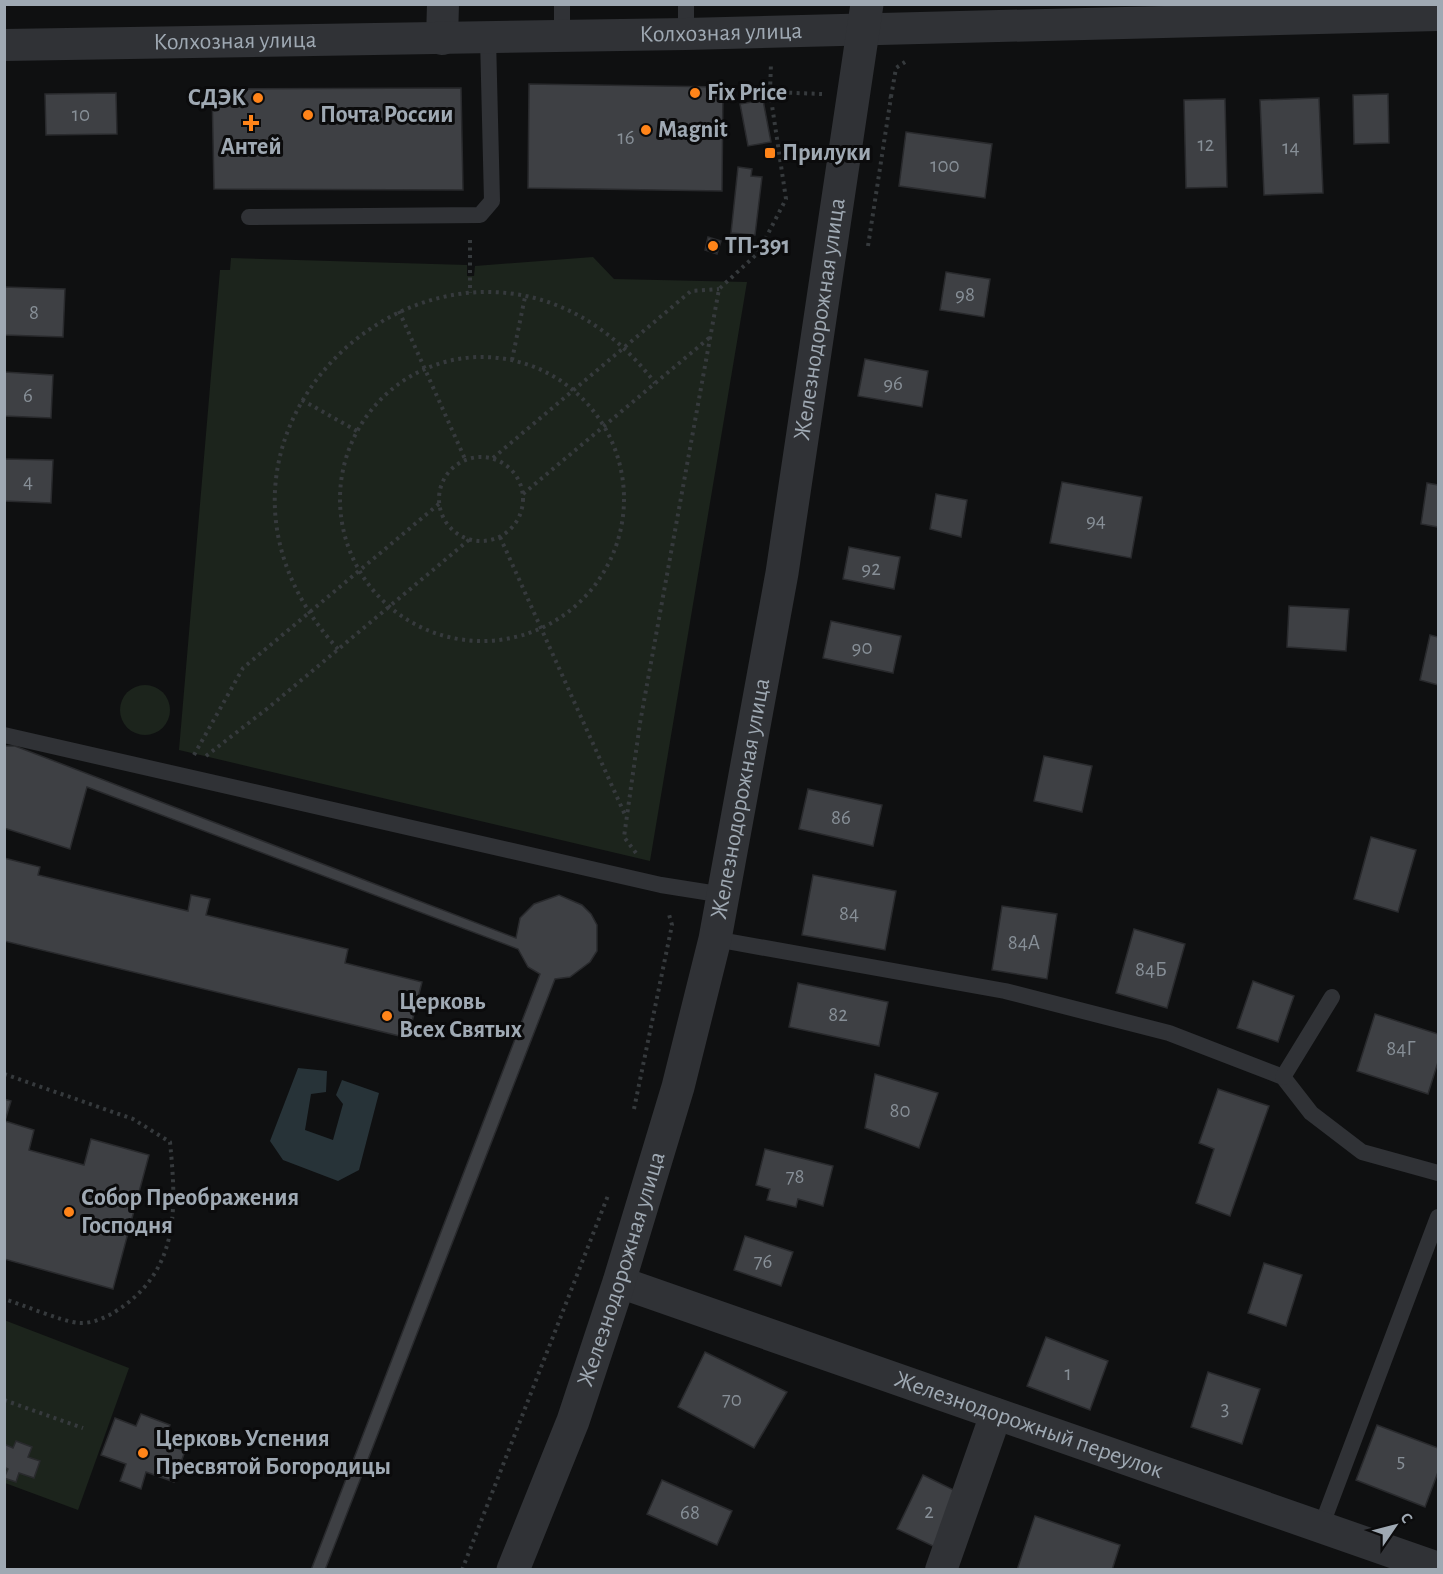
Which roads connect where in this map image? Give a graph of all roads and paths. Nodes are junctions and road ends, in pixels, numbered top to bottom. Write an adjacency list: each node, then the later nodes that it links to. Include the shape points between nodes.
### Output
1 (443, 4): 9 (street)
2 (562, 4): 7 (lane)
3 (1290, 12): 4 (street, Колхозная улица); 5 (street, Колхозная улица)
4 (1438, 15)
5 (864, 17): 6 (street, Колхозная улица); 39 (street, Железнодорожная улица, via 782,573)
6 (686, 19): 7 (street, Колхозная улица)
7 (562, 37): 8 (street, Колхозная улица)
8 (488, 38): 9 (street, Колхозная улица); 11 (lane, via 492,201 480,215)
9 (442, 39): 10 (street, Колхозная улица)
10 (4, 45)
11 (249, 217)
12 (525, 297): 13 (path, via 470,293 440,297); 15 (path, via 561,307 589,321); 16 (path)
13 (399, 311): 17 (path); 20 (path, via 356,336 332,358)
14 (710, 337): 15 (path, via 719,289 691,291); 18 (path); 36 (path)
15 (624, 347): 18 (path); 19 (path)
16 (512, 360): 17 (path, via 466,357); 19 (path, via 545,372)
17 (425, 369): 22 (path, via 392,389); 24 (path)
18 (655, 383): 21 (path)
19 (573, 391): 21 (path); 23 (path)
20 (302, 400): 22 (path); 31 (path, via 284,442 276,506 287,569)
21 (604, 426): 25 (path); 32 (path, via 615,449 624,490 622,524 615,548 590,592 572,609)
22 (357, 431): 29 (path, via 345,463 340,507 344,533)
23 (493, 458): 24 (path); 25 (path, via 514,471)
24 (465, 459): 26 (path, via 443,479)
25 (523, 494): 27 (path, via 521,514)
26 (440, 503): 28 (path, via 446,523 457,534); 29 (path)
27 (500, 537): 28 (path, via 486,541); 32 (path)
28 (470, 539): 30 (path)
29 (360, 570): 30 (path); 31 (path)
30 (390, 606): 32 (path, via 426,630 451,638 503,640); 33 (path)
31 (309, 613): 33 (path); 35 (path, via 243,668)
32 (541, 628): 36 (path)
33 (338, 649): 35 (path)
34 (4, 735): 35 (lane)
35 (182, 774): 38 (lane)
36 (626, 817): 37 (path)
37 (624, 837)
38 (661, 885): 39 (lane); 44 (path, via 672,924)
39 (724, 895): 40 (street, Железнодорожная улица)
40 (715, 939): 43 (lane, via 1005,991 1169,1033); 48 (street, Железнодорожная улица, via 678,1087)
41 (1332, 998): 43 (lane)
42 (4, 1074): 49 (path, via 133,1119 170,1142 175,1187 169,1246 144,1291 111,1316 80,1323)
43 (1282, 1077): 45 (lane, via 1311,1113 1362,1152)
44 (634, 1112)
45 (1438, 1173)
46 (609, 1192): 55 (path)
47 (1438, 1217): 53 (lane)
48 (619, 1282): 51 (street, Железнодорожный переулок); 56 (street, Железнодорожная улица, via 573,1421)
49 (4, 1299)
50 (4, 1400): 52 (path)
51 (996, 1414): 53 (street, Железнодорожный переулок); 57 (street)
52 (83, 1428)
53 (1322, 1527): 54 (street, Железнодорожный переулок)
54 (1438, 1568)
55 (462, 1569)
56 (513, 1569)
57 (941, 1569)

